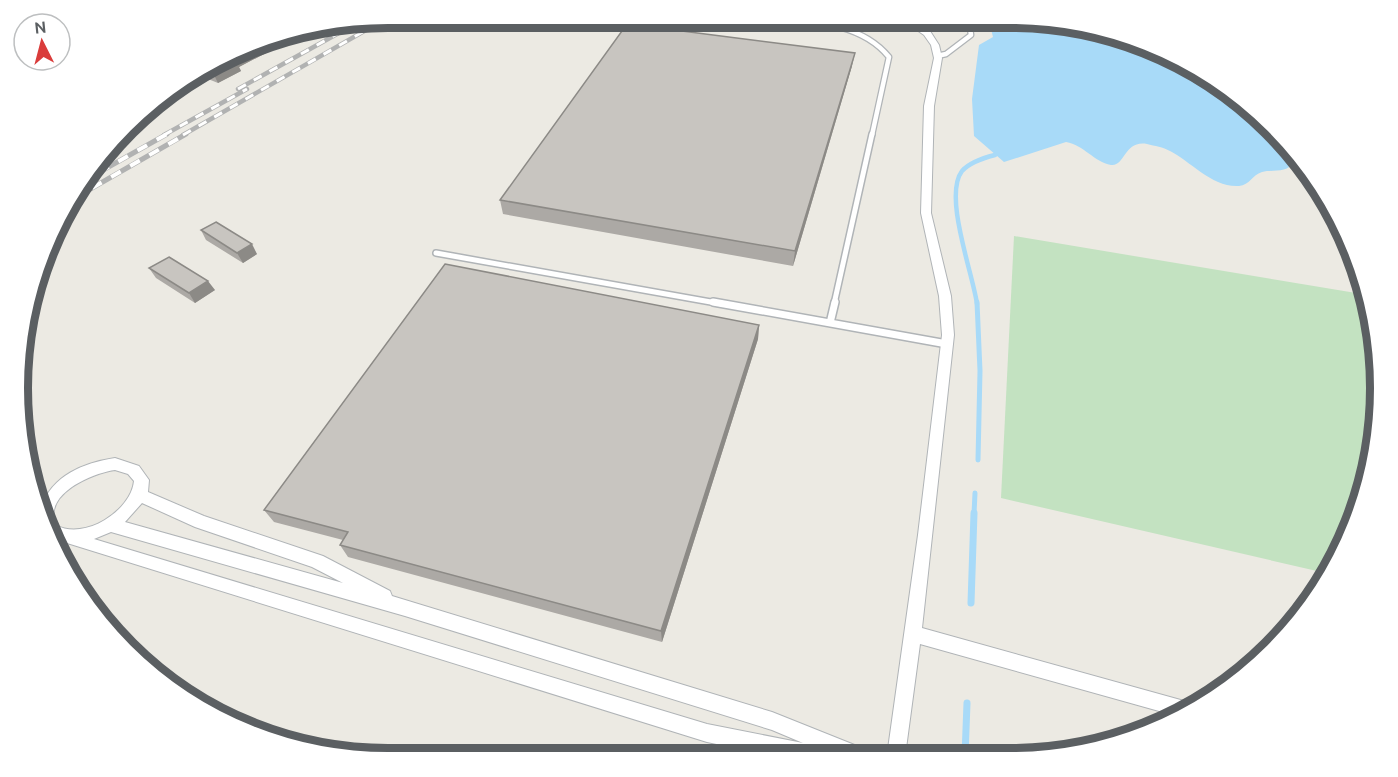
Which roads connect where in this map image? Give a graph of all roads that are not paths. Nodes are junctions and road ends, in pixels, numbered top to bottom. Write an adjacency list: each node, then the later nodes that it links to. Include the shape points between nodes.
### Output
1 (841, 28): 6 (lane, via 879,44 889,57)
2 (919, 28): 4 (street, via 935,45)
3 (970, 28): 4 (lane, via 970,35 946,54)
4 (937, 56): 7 (street, via 928,106 926,213 945,296)
5 (436, 253): 6 (lane)
6 (830, 323): 7 (lane)
7 (947, 344): 14 (street)
8 (139, 495): 9 (street, via 141,480 136,471 128,466 108,465 85,471 58,490); 10 (street, via 125,515); 13 (street, via 200,522 317,561)
9 (49, 507)
10 (111, 525): 12 (street, via 79,537); 13 (street)
11 (60, 535): 12 (street)
12 (64, 537): 16 (street, via 707,733)
13 (405, 608): 17 (street, via 772,721)
14 (913, 634): 15 (street); 18 (street)
15 (1177, 707)
16 (781, 748)
17 (838, 748)
18 (897, 748)

